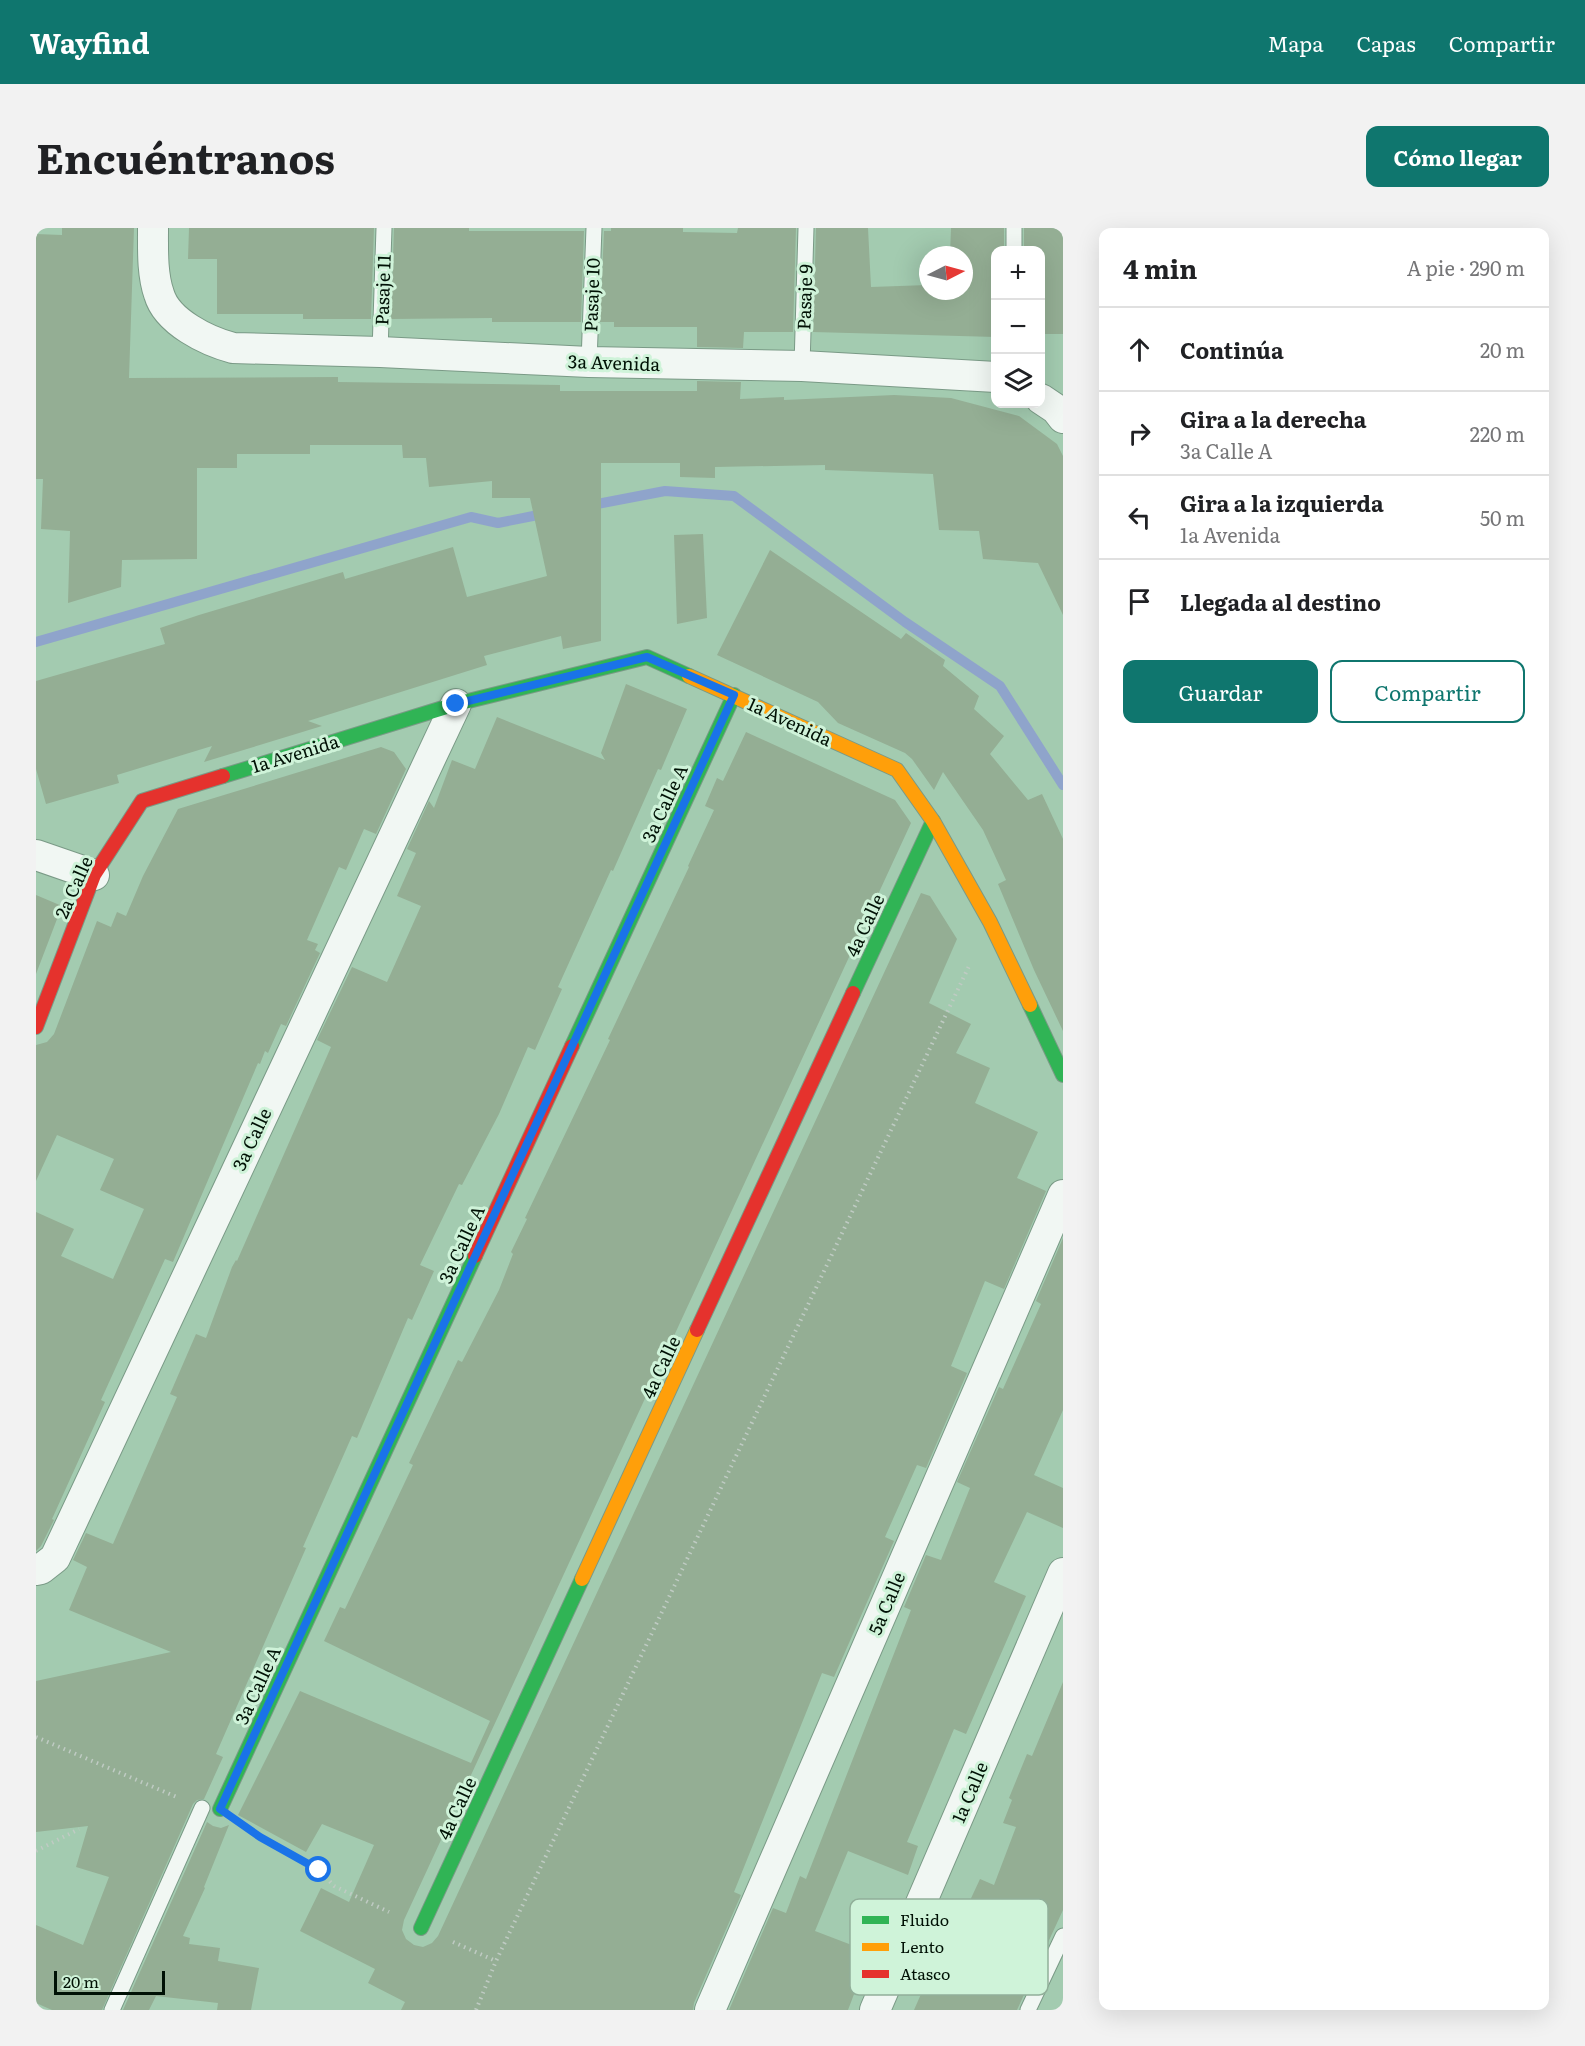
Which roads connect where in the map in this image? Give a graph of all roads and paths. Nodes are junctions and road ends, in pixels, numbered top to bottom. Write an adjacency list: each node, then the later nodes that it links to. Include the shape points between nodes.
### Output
1 (153, 228): 7 (street, 3a Avenida, via 159,297 176,320 217,344 233,348)
2 (384, 228): 7 (lane, Pasaje 11)
3 (594, 228): 8 (lane, Pasaje 10)
4 (806, 228): 9 (lane, Pasaje 9)
5 (1014, 228): 6 (lane)
6 (1014, 246)
7 (380, 352): 8 (street, 3a Avenida)
8 (589, 362): 9 (street, 3a Avenida)
9 (802, 366): 10 (street, 3a Avenida)
10 (991, 377)
11 (1045, 402): 12 (street)
12 (1063, 418)
13 (734, 695): 14 (street, 1a Avenida, via 647,657); 16 (street, 1a Avenida, via 897,770); 27 (street, 3a Calle A)
14 (456, 704): 15 (street, 1a Avenida); 23 (street, 3a Calle, via 55,1558)
15 (142, 801): 18 (street, 2a Calle)
16 (933, 821): 19 (street, 1a Avenida); 31 (street, 4a Calle)
17 (36, 855): 18 (street)
18 (94, 875): 20 (street, 2a Calle)
19 (990, 922): 21 (street, 1a Avenida); 33 (path)
20 (36, 1027)
21 (1063, 1075)
22 (1063, 1195): 39 (street, 5a Calle)
23 (38, 1570)
24 (1063, 1573): 30 (street, 1a Calle)
25 (36, 1737): 26 (path)
26 (202, 1808): 37 (lane)
27 (220, 1809): 31 (path, via 319,1870 334,1886)
28 (79, 1829): 29 (path)
29 (36, 1851)
30 (923, 1899)
31 (420, 1928): 33 (path)
32 (1063, 1936): 34 (lane)
33 (496, 1961): 38 (path)
34 (1048, 1968)
35 (881, 1995): 40 (street, 1a Calle)
36 (1035, 1995): 41 (lane)
37 (112, 2010)
38 (476, 2010)
39 (710, 2010)
40 (875, 2010)
41 (1028, 2010)

